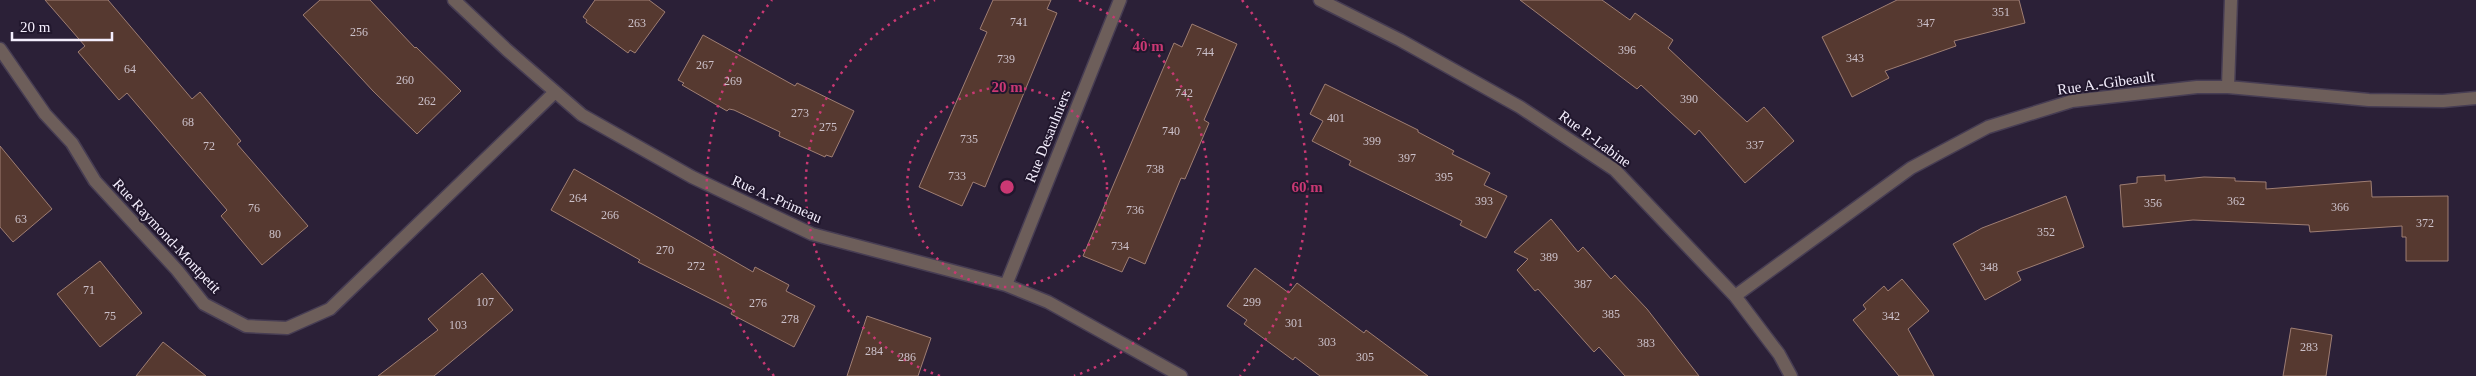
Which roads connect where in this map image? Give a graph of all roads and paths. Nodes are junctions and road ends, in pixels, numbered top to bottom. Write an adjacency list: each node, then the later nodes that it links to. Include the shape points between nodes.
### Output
1 (454, 0): 7 (street, Rue A.-Primeau)
2 (1120, 0): 9 (street, Rue Desaulniers)
3 (1320, 0): 10 (street, Rue P.-Labine, via 1520,107 1615,170)
4 (2231, 0): 6 (street)
5 (0, 49): 7 (street, Rue Raymond-Montpetit, via 45,114 72,143 95,181 204,304 246,326 287,328 330,309)
6 (2228, 87): 8 (street, Rue A.-Gibeault, via 2369,100); 10 (street, Rue A.-Gibeault, via 2197,87 2072,101 1988,127 1911,168)
7 (556, 92): 9 (street, Rue A.-Primeau, via 582,115 692,177 812,234)
8 (2476, 98)
9 (1006, 285): 11 (street, Rue A.-Primeau, via 1048,302)
10 (1735, 296): 12 (street, Rue P.-Labine, via 1779,354)
11 (1182, 376)
12 (1791, 376)

